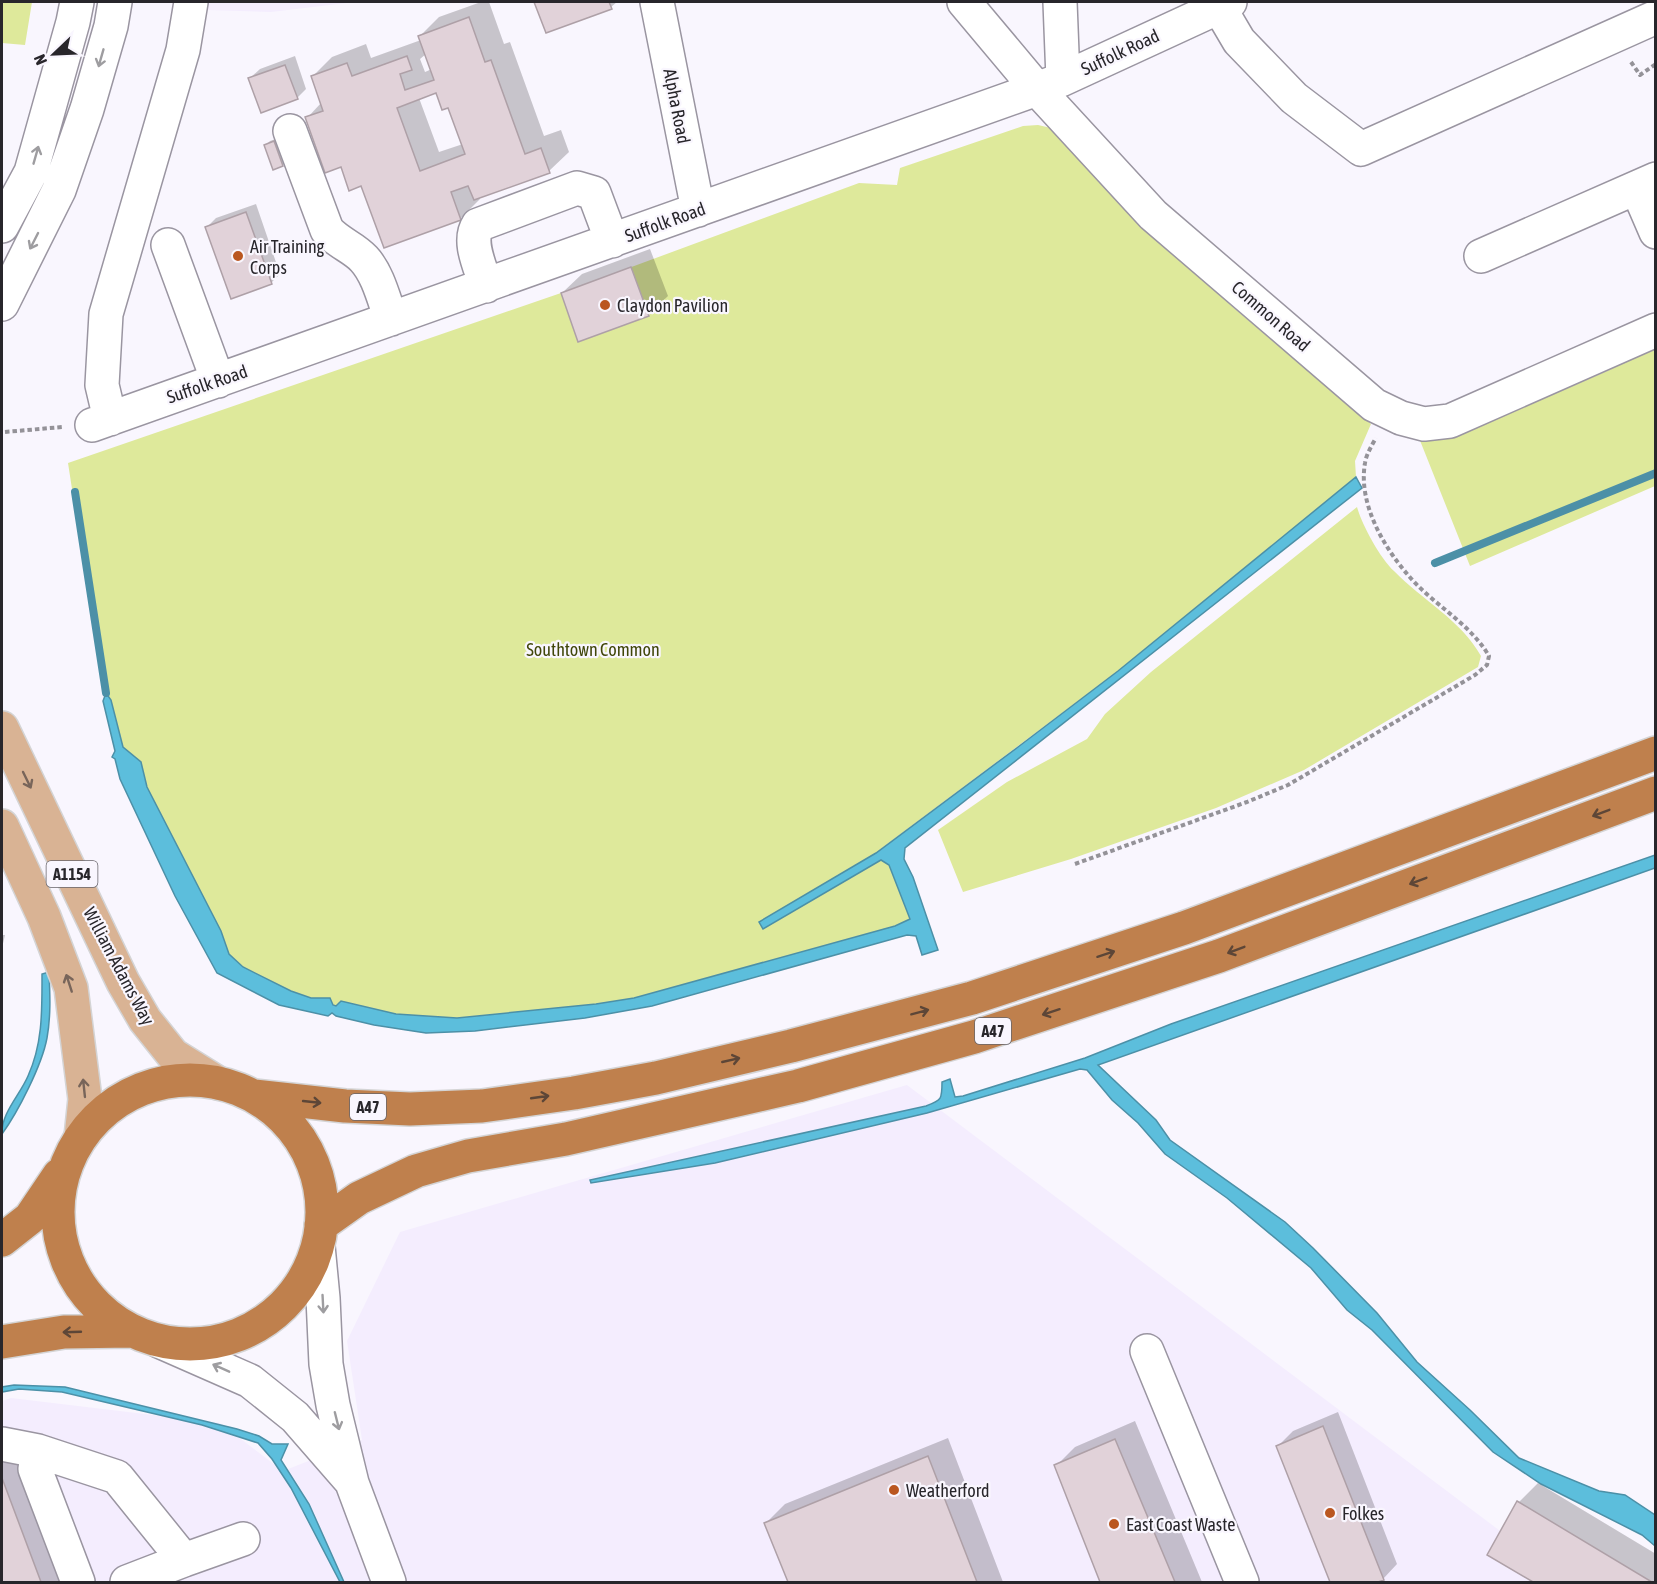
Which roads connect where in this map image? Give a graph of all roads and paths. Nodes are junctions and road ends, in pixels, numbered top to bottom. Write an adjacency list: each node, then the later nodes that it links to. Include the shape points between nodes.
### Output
1 (77, 2): 13 (street, one-way to 1, via 31,172)
2 (115, 2): 19 (street, one-way to 19, via 87,109 59,190)
3 (191, 2): 24 (street, via 183,50 106,314)
4 (657, 2): 12 (street, Alpha Road)
5 (964, 2): 9 (street, Common Road)
6 (1060, 2): 9 (street)
7 (1224, 4): 8 (street, via 1239,41 1294,98 1361,148); 9 (street, Suffolk Road)
8 (1656, 17)
9 (1050, 84): 12 (street, Suffolk Road); 23 (street, Common Road, via 1153,215 1374,405)
10 (290, 131): 20 (street, via 327,230 369,265)
11 (1646, 183): 14 (street); 17 (street)
12 (698, 210): 15 (street, Suffolk Road)
13 (2, 226)
14 (1656, 232)
15 (612, 241): 18 (street, Suffolk Road); 18 (street, via 594,193 577,188 478,225 474,248)
16 (168, 246): 22 (street)
17 (1480, 256)
18 (486, 286): 20 (street, Suffolk Road)
19 (2, 304)
20 (391, 320): 22 (street, Suffolk Road)
21 (1656, 330): 23 (street, Common Road, via 1450,421 1424,424)
22 (218, 381): 24 (street, Suffolk Road)
23 (1387, 412): 30 (path, via 1365,462 1365,492 1373,524 1408,576 1480,640 1489,656 1487,665 1288,785)
24 (101, 422): 25 (path)
25 (5, 432)
26 (2, 728): 31 (main road, William Adams Way / A1154, one-way to 31, via 145,1020 173,1055)
27 (1656, 753): 32 (highway, A47, one-way to 27, via 410,1109 482,1106 656,1078 791,1046 972,998 1184,928)
28 (1656, 793): 35 (highway, A47, one-way to 35, via 1219,956 974,1037 798,1086 566,1139 468,1156 416,1171 359,1198)
29 (2, 826): 33 (main road, A1154, one-way to 29, via 85,1099 71,988)
30 (1075, 864)
31 (218, 1083): 32 (highway); 33 (highway, via 179,1080 141,1089 107,1108)
32 (254, 1096): 35 (highway, via 284,1119 307,1151 320,1187)
33 (81, 1137): 34 (highway)
34 (66, 1165): 36 (highway, via 30,1218); 37 (highway, via 57,1203 61,1242 75,1278 99,1308)
35 (319, 1236): 37 (highway, via 305,1277 284,1305 258,1326 226,1340 193,1345); 42 (street, one-way to 42, via 326,1364)
36 (2, 1240)
37 (145, 1336): 38 (highway, one-way to 38, via 64,1332); 42 (street, one-way to 37, via 295,1417 250,1381)
38 (2, 1342)
39 (1147, 1351): 48 (street)
40 (2, 1444): 41 (street)
41 (38, 1451): 44 (street, via 117,1477); 45 (street, via 35,1469)
42 (352, 1483): 47 (street)
43 (243, 1539): 44 (street)
44 (184, 1560): 46 (street)
45 (78, 1582)
46 (128, 1582)
47 (389, 1582)
48 (1242, 1582)

